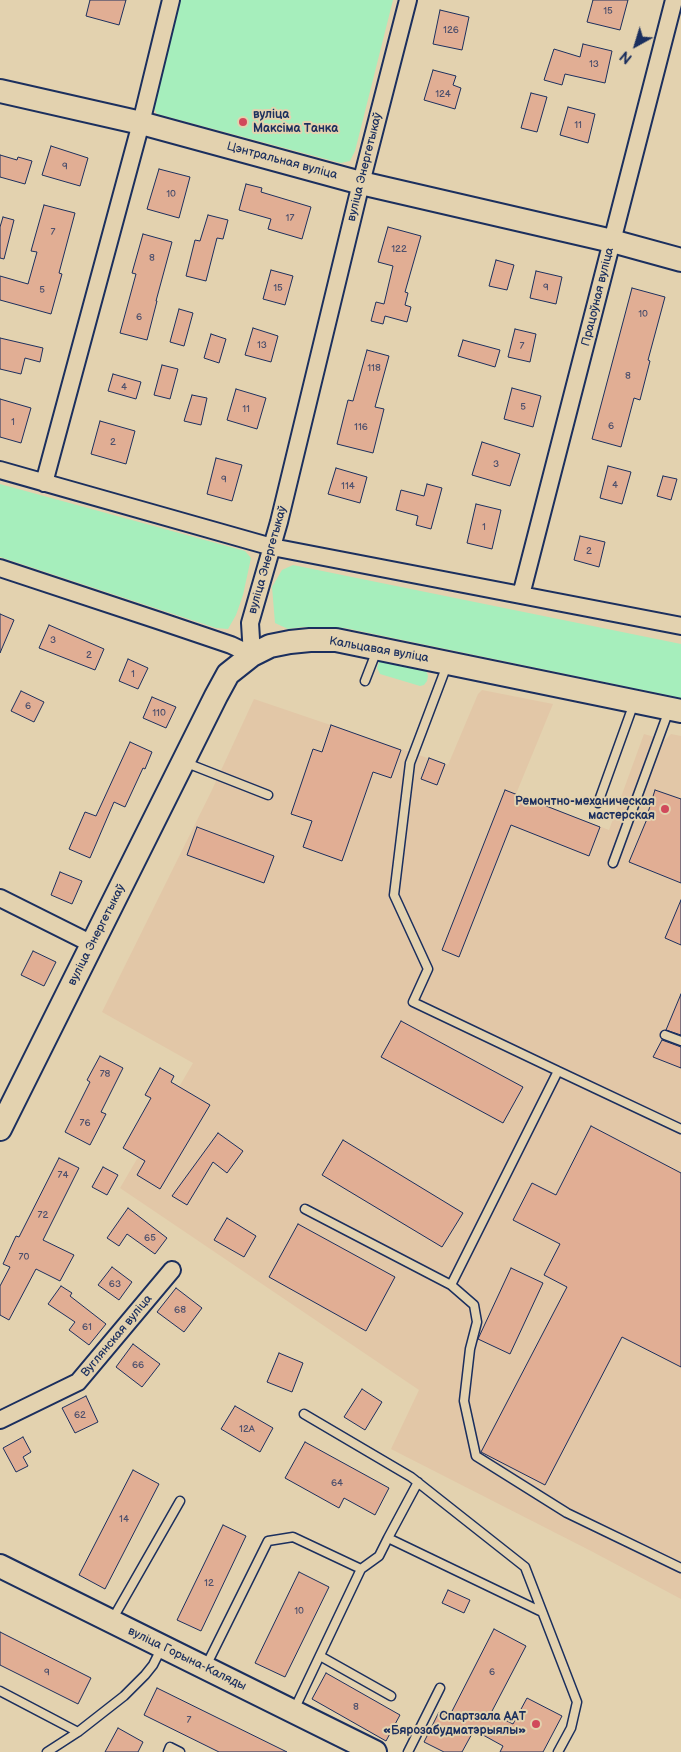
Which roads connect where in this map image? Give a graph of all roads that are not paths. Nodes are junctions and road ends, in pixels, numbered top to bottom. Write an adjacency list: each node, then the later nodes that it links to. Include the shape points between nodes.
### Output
1 (171, 0): 5 (street)
2 (408, 0): 6 (street, вуліца Энергетыкаў)
3 (674, 0): 7 (street, Працоўная вуліца)
4 (0, 91): 5 (street, Цэнтральная вуліца)
5 (140, 123): 6 (street, Цэнтральная вуліца); 10 (street)
6 (361, 182): 7 (street, Цэнтральная вуліца); 11 (street, вуліца Энергетыкаў)
7 (612, 241): 8 (street, Цэнтральная вуліца); 13 (street, Працоўная вуліца)
8 (681, 260)
9 (0, 470): 10 (street)
10 (44, 483): 11 (street)
11 (272, 546): 13 (street); 16 (street, вуліца Энергетыкаў, via 250,624)
12 (0, 568): 16 (street)
13 (521, 595): 14 (street)
14 (681, 626)
15 (377, 648): 16 (street, Кальцавая вуліца, via 336,640 310,640 270,646); 17 (street, Кальцавая вуліца); 18 (lane)
16 (252, 655): 21 (street, вуліца Энергетыкаў, via 228,674)
17 (448, 663): 19 (street, Кальцавая вуліца); 29 (lane, via 410,763 394,895 428,969 413,1002)
18 (365, 681)
19 (634, 701): 20 (street, Кальцавая вуліца); 23 (lane)
20 (675, 709): 24 (lane)
21 (184, 761): 22 (lane); 26 (street, вуліца Энергетыкаў)
22 (268, 796)
23 (598, 803)
24 (612, 863)
25 (0, 898): 26 (street)
26 (92, 944): 30 (street, вуліца Энергетыкаў)
27 (666, 1035): 28 (lane)
28 (681, 1041)
29 (558, 1071): 32 (lane); 35 (lane)
30 (7, 1098): 31 (street, вуліца Энергетыкаў)
31 (0, 1129)
32 (681, 1129)
33 (305, 1209): 35 (lane)
34 (172, 1270): 37 (street, Вуглянская вуліца, via 78,1382)
35 (451, 1285): 42 (lane, via 474,1305 477,1322 470,1349 464,1401 476,1456 567,1513)
36 (304, 1414): 38 (lane)
37 (2, 1417)
38 (418, 1482): 40 (lane); 44 (lane, via 525,1567)
39 (180, 1501): 45 (lane)
40 (388, 1538): 43 (lane, via 379,1556); 44 (lane)
41 (0, 1566): 45 (street, вуліца Горына-Каляды)
42 (681, 1568)
43 (361, 1569): 47 (lane); 48 (lane, via 293,1537 268,1540)
44 (542, 1612): 59 (lane, via 577,1702 571,1728)
45 (111, 1621): 46 (street, вуліца Горына-Каляды)
46 (162, 1646): 48 (street, вуліца Горына-Каляды); 53 (lane, via 145,1675)
47 (320, 1656): 51 (lane); 52 (lane)
48 (205, 1668): 52 (street, вуліца Горына-Каляды)
49 (440, 1688): 58 (lane)
50 (0, 1691): 53 (lane)
51 (391, 1696)
52 (293, 1712): 57 (street, вуліца Горына-Каляды)
53 (78, 1732): 54 (lane)
54 (47, 1752)
55 (168, 1752): 56 (lane, via 170,1747)
56 (180, 1752)
57 (375, 1752)
58 (408, 1752)
59 (558, 1752)

